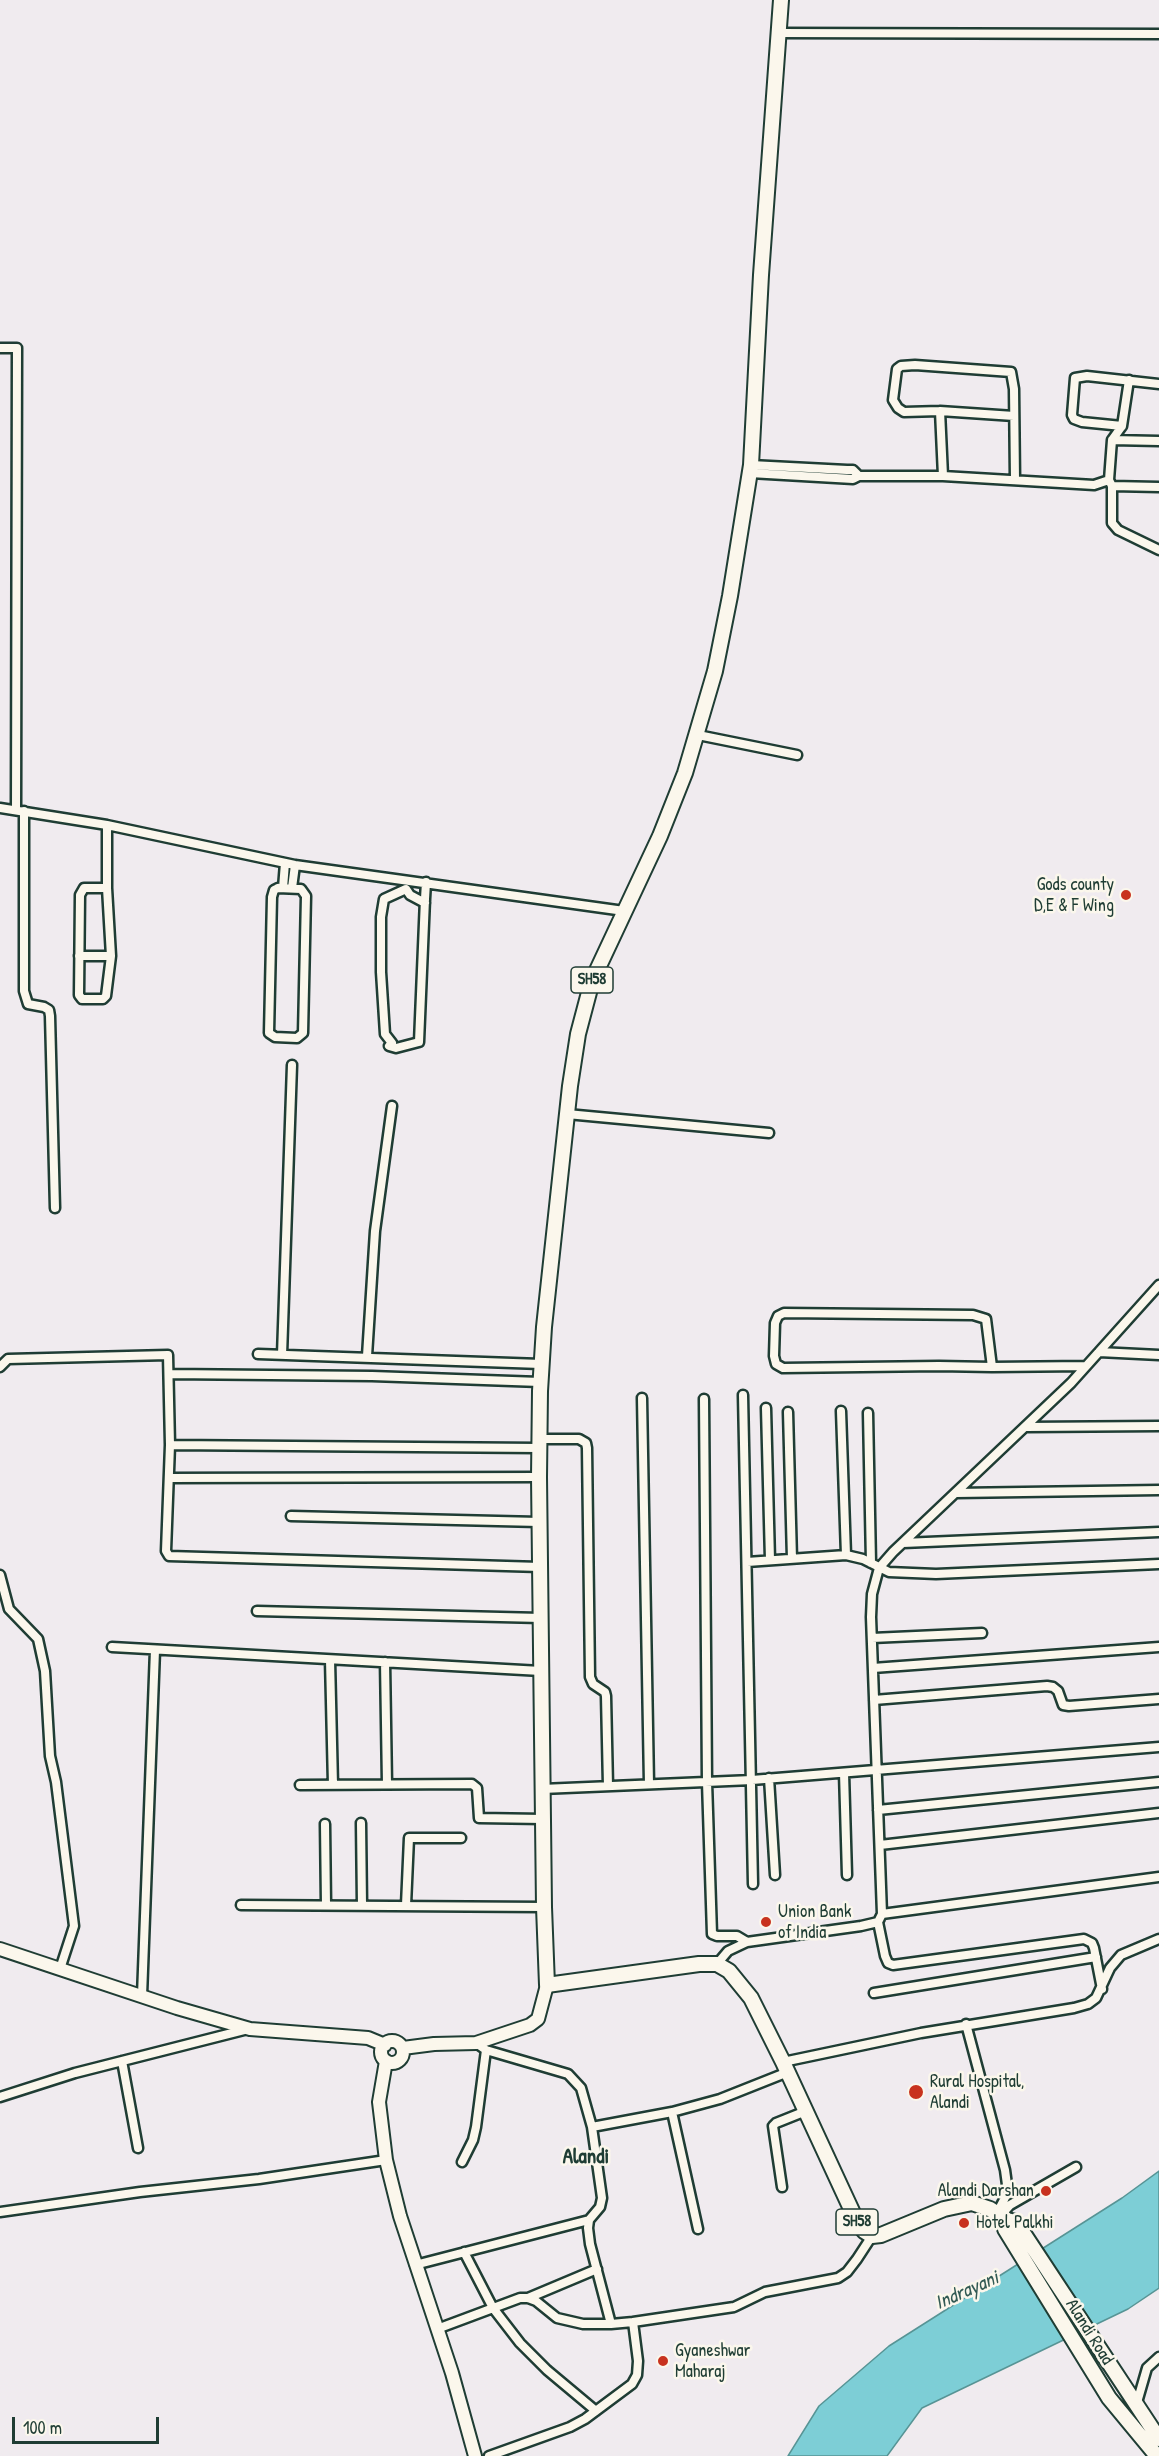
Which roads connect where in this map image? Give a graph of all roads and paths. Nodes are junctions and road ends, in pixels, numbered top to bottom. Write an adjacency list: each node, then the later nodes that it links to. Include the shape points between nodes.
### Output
1 (781, 0): 2 (main road, SH58)
2 (778, 33): 3 (street); 12 (main road, SH58)
3 (1159, 34)
4 (0, 348): 21 (street, via 17,348)
5 (1129, 380): 6 (street); 9 (street); 9 (street, via 1079,376 1074,382 1074,419)
6 (1159, 384)
7 (940, 411): 8 (street); 8 (street, via 903,412 898,408 894,400 897,369 901,366 1011,372); 13 (street)
8 (1014, 416): 14 (street)
9 (1122, 426): 10 (street)
10 (1112, 440): 11 (street); 15 (street)
11 (1159, 441)
12 (751, 469): 13 (street, via 853,479); 18 (main road, SH58, via 730,596)
13 (943, 476): 14 (street)
14 (1015, 480): 15 (street)
15 (1110, 483): 16 (street); 17 (street, via 1115,528)
16 (1159, 488)
17 (1159, 550)
18 (698, 735): 19 (street); 29 (main road, SH58, via 675,801)
19 (797, 754)
20 (0, 808): 21 (street)
21 (20, 811): 22 (street); 36 (street, via 24,991 28,1004 44,1007 50,1016)
22 (107, 825): 23 (street); 26 (street)
23 (285, 862): 24 (street); 27 (street)
24 (295, 865): 25 (street); 27 (street)
25 (426, 882): 28 (street); 29 (street)
26 (107, 888): 30 (street, via 81,891); 31 (street)
27 (287, 888): 27 (street, via 301,889 306,896 303,1033 297,1038 272,1036 269,1026 272,897 274,890)
28 (425, 903): 28 (street, via 406,889 384,899 381,972 385,1034 392,1042 389,1046 396,1048 419,1042)
29 (624, 910): 34 (main road, SH58, via 592,981 578,1034)
30 (80, 956): 31 (street); 31 (street, via 80,998 103,999)
31 (111, 956)
32 (292, 1065): 41 (street)
33 (392, 1106): 42 (street, via 375,1231)
34 (567, 1114): 35 (street); 43 (main road, SH58)
35 (769, 1133)
36 (55, 1208)
37 (1159, 1285): 38 (street)
38 (1099, 1352): 40 (street); 44 (street)
39 (258, 1354): 41 (street)
40 (1159, 1354)
41 (282, 1355): 42 (street)
42 (367, 1356): 43 (street)
43 (542, 1364): 48 (main road, SH58)
44 (1086, 1366): 46 (street); 57 (street)
45 (0, 1367): 47 (street, via 8,1359 165,1354)
46 (992, 1367): 46 (street, via 986,1319 974,1315 784,1313 775,1323 774,1356 776,1364 783,1368)
47 (170, 1374): 48 (street); 59 (street)
48 (540, 1382): 58 (main road, SH58)
49 (743, 1395): 71 (street)
50 (642, 1398): 97 (street)
51 (704, 1399): 94 (street)
52 (766, 1408): 70 (street)
53 (841, 1411): 68 (street)
54 (788, 1412): 69 (street)
55 (868, 1413): 73 (street)
56 (1159, 1426): 57 (street)
57 (1026, 1427): 63 (street)
58 (539, 1444): 59 (street); 60 (main road, SH58); 100 (street, via 579,1439 586,1443 590,1677 606,1696)
59 (170, 1445): 61 (street)
60 (539, 1477): 61 (street); 65 (main road, SH58)
61 (169, 1478): 74 (street, via 169,1556)
62 (1159, 1490): 63 (street)
63 (956, 1493): 67 (street)
64 (291, 1516): 65 (street)
65 (540, 1522): 74 (main road, SH58)
66 (1159, 1532): 67 (street)
67 (903, 1543): 73 (street)
68 (846, 1555): 69 (street); 73 (street)
69 (792, 1559): 70 (street)
70 (770, 1560): 71 (street)
71 (747, 1562): 93 (street)
72 (1159, 1564): 73 (street, via 957,1573 902,1573)
73 (875, 1566): 79 (street)
74 (540, 1567): 77 (main road, SH58)
75 (0, 1575): 124 (street, via 9,1609 38,1639 45,1671 50,1756 74,1926)
76 (257, 1611): 77 (street)
77 (541, 1618): 86 (main road, SH58)
78 (982, 1633): 79 (street)
79 (872, 1638): 85 (street)
80 (112, 1647): 82 (street)
81 (1159, 1647): 85 (street)
82 (155, 1650): 83 (street); 128 (street)
83 (330, 1660): 84 (street); 99 (street)
84 (385, 1662): 86 (street); 96 (street)
85 (873, 1668): 88 (street)
86 (541, 1671): 101 (main road, SH58)
87 (1159, 1699): 88 (street, via 1069,1706 1063,1705 1053,1687 1047,1686)
88 (874, 1700): 90 (street)
89 (1159, 1747): 90 (street)
90 (877, 1770): 91 (street); 102 (street)
91 (844, 1773): 92 (street); 110 (street)
92 (769, 1778): 93 (street); 109 (street)
93 (752, 1780): 94 (street); 112 (street)
94 (707, 1782): 97 (street); 120 (street, via 712,1934 737,1936)
95 (1159, 1782): 102 (street)
96 (387, 1784): 99 (street); 104 (street, via 472,1784 477,1788 479,1818)
97 (649, 1784): 100 (street)
98 (300, 1785): 99 (street)
99 (333, 1785)
100 (608, 1786): 101 (street)
101 (542, 1789): 104 (main road, SH58)
102 (879, 1810): 108 (street)
103 (1159, 1813): 108 (street)
104 (543, 1819): 117 (main road, SH58)
105 (361, 1823): 115 (street)
106 (325, 1824): 114 (street)
107 (461, 1838): 116 (street, via 409,1838)
108 (880, 1845): 118 (street)
109 (775, 1875)
110 (847, 1875)
111 (1159, 1877): 118 (street)
112 (753, 1884)
113 (241, 1905): 114 (street)
114 (326, 1905): 115 (street)
115 (362, 1905): 116 (street)
116 (406, 1905): 117 (street)
117 (544, 1907): 125 (main road, SH58)
118 (880, 1918): 120 (street, via 861,1926); 122 (street, via 885,1956 893,1965 1076,1939 1092,1943)
119 (1159, 1940): 126 (street, via 1121,1955 1110,1968)
120 (747, 1942): 123 (street, via 728,1951)
121 (0, 1949): 124 (main road)
122 (1096, 1957): 126 (street); 127 (street)
123 (717, 1964): 125 (main road); 136 (main road, SH58, via 729,1971 751,1998)
124 (60, 1969): 128 (main road)
125 (547, 1985): 132 (main road, via 538,2019)
126 (1102, 1989): 129 (street, via 1088,2004 1074,2008)
127 (874, 1993)
128 (142, 1996): 130 (main road)
129 (966, 2024): 136 (street); 147 (street, via 1005,2170 1008,2192)
130 (250, 2029): 131 (main road, via 368,2038); 134 (street)
131 (385, 2045): 133 (main road, via 394,2042); 135 (main road, via 382,2054)
132 (481, 2047): 133 (main road); 140 (street, via 568,2073 581,2088); 143 (street, via 476,2127)
133 (402, 2048): 135 (main road, via 399,2061)
134 (122, 2061): 137 (street); 141 (street)
135 (386, 2061): 142 (main road, via 380,2102)
136 (786, 2067): 138 (main road, SH58); 139 (street, via 720,2099)
137 (0, 2097)
138 (806, 2111): 145 (street, via 772,2126); 150 (main road, SH58, via 858,2224)
139 (672, 2112): 140 (street); 149 (street)
140 (592, 2127): 148 (street, via 602,2198)
141 (138, 2148)
142 (386, 2160): 146 (street); 152 (main road)
143 (462, 2162)
144 (1076, 2166): 147 (street, via 1010,2205)
145 (782, 2187)
146 (0, 2212)
147 (1001, 2216): 150 (main road, SH58, via 972,2203 958,2205); 160 (main road, Alandi Road / SH58, via 1016,2222 1024,2233); 162 (main road, Alandi Road / SH58, via 1009,2237 1109,2398)
148 (590, 2220): 151 (street); 153 (street, via 590,2244)
149 (698, 2229)
150 (872, 2236): 156 (street, via 838,2278 765,2292 734,2307)
151 (464, 2252): 152 (street); 155 (street)
152 (415, 2265): 158 (main road)
153 (597, 2270): 154 (street); 157 (street)
154 (528, 2298): 155 (street); 157 (street, via 557,2318)
155 (493, 2308): 158 (street); 161 (street, via 547,2370)
156 (633, 2322): 157 (street); 161 (street, via 637,2375 632,2384)
157 (611, 2324)
158 (437, 2329): 163 (main road)
159 (1159, 2357): 160 (street, via 1148,2368)
160 (1136, 2406): 162 (main road, Alandi Road / SH58)
161 (596, 2411): 164 (street, via 570,2427)
162 (1156, 2447)
163 (476, 2456)
164 (489, 2456)

